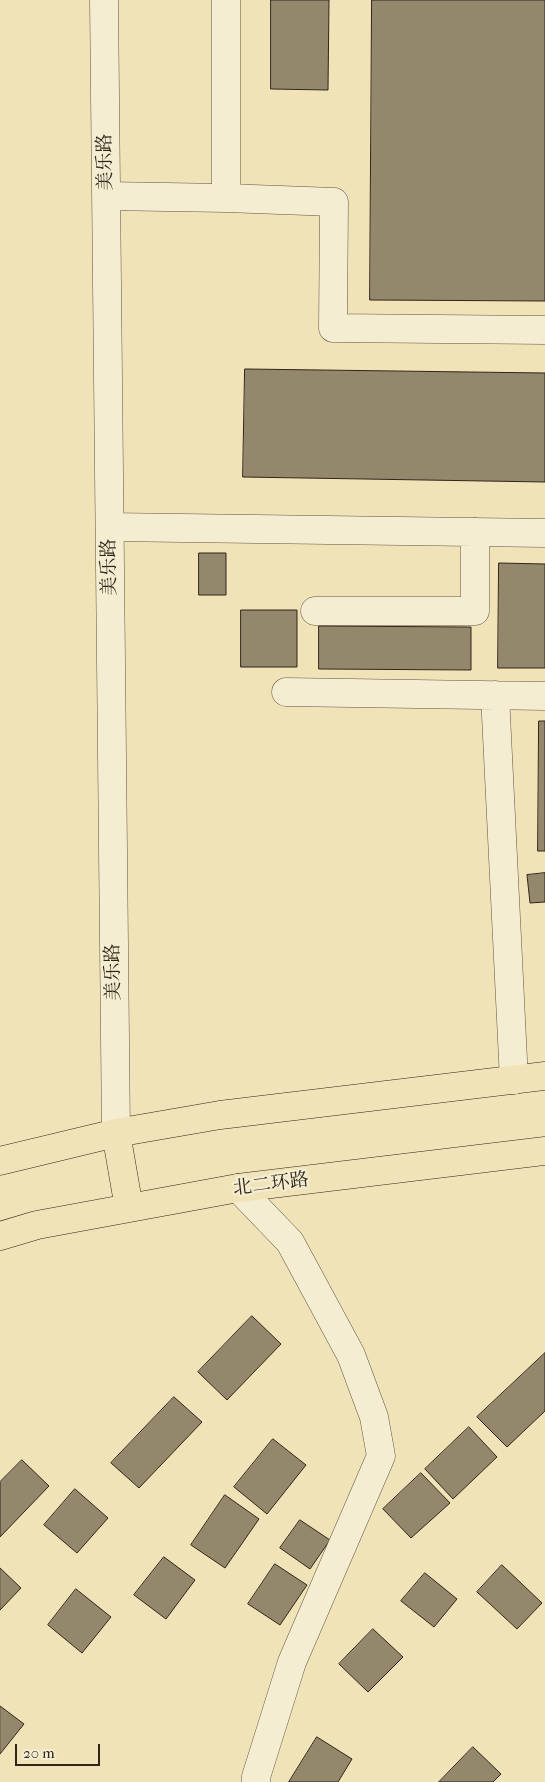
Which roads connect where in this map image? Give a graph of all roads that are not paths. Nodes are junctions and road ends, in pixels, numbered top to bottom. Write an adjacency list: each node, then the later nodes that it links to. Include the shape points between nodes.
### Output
1 (104, 0): 3 (street, 美乐路)
2 (226, 0): 4 (street)
3 (106, 196): 4 (street); 6 (street, 美乐路)
4 (226, 198): 5 (street, via 334,202 333,328)
5 (545, 330)
6 (110, 528): 7 (street); 15 (street, 美乐路)
7 (475, 532): 8 (street); 9 (street, via 475,611)
8 (545, 533)
9 (315, 611)
10 (286, 692): 11 (street)
11 (495, 695): 12 (street); 14 (street)
12 (545, 696)
13 (545, 1076): 14 (main road)
14 (514, 1080): 15 (main road, via 220,1114)
15 (116, 1133): 17 (main road); 19 (main road)
16 (545, 1151): 18 (main road, 北二环路)
17 (0, 1161)
18 (238, 1188): 19 (main road, 北二环路); 21 (street, via 290,1242 351,1355 374,1417 381,1456 292,1662)
19 (129, 1208): 20 (main road, 北二环路, via 37,1225)
20 (0, 1236)
21 (256, 1782)

